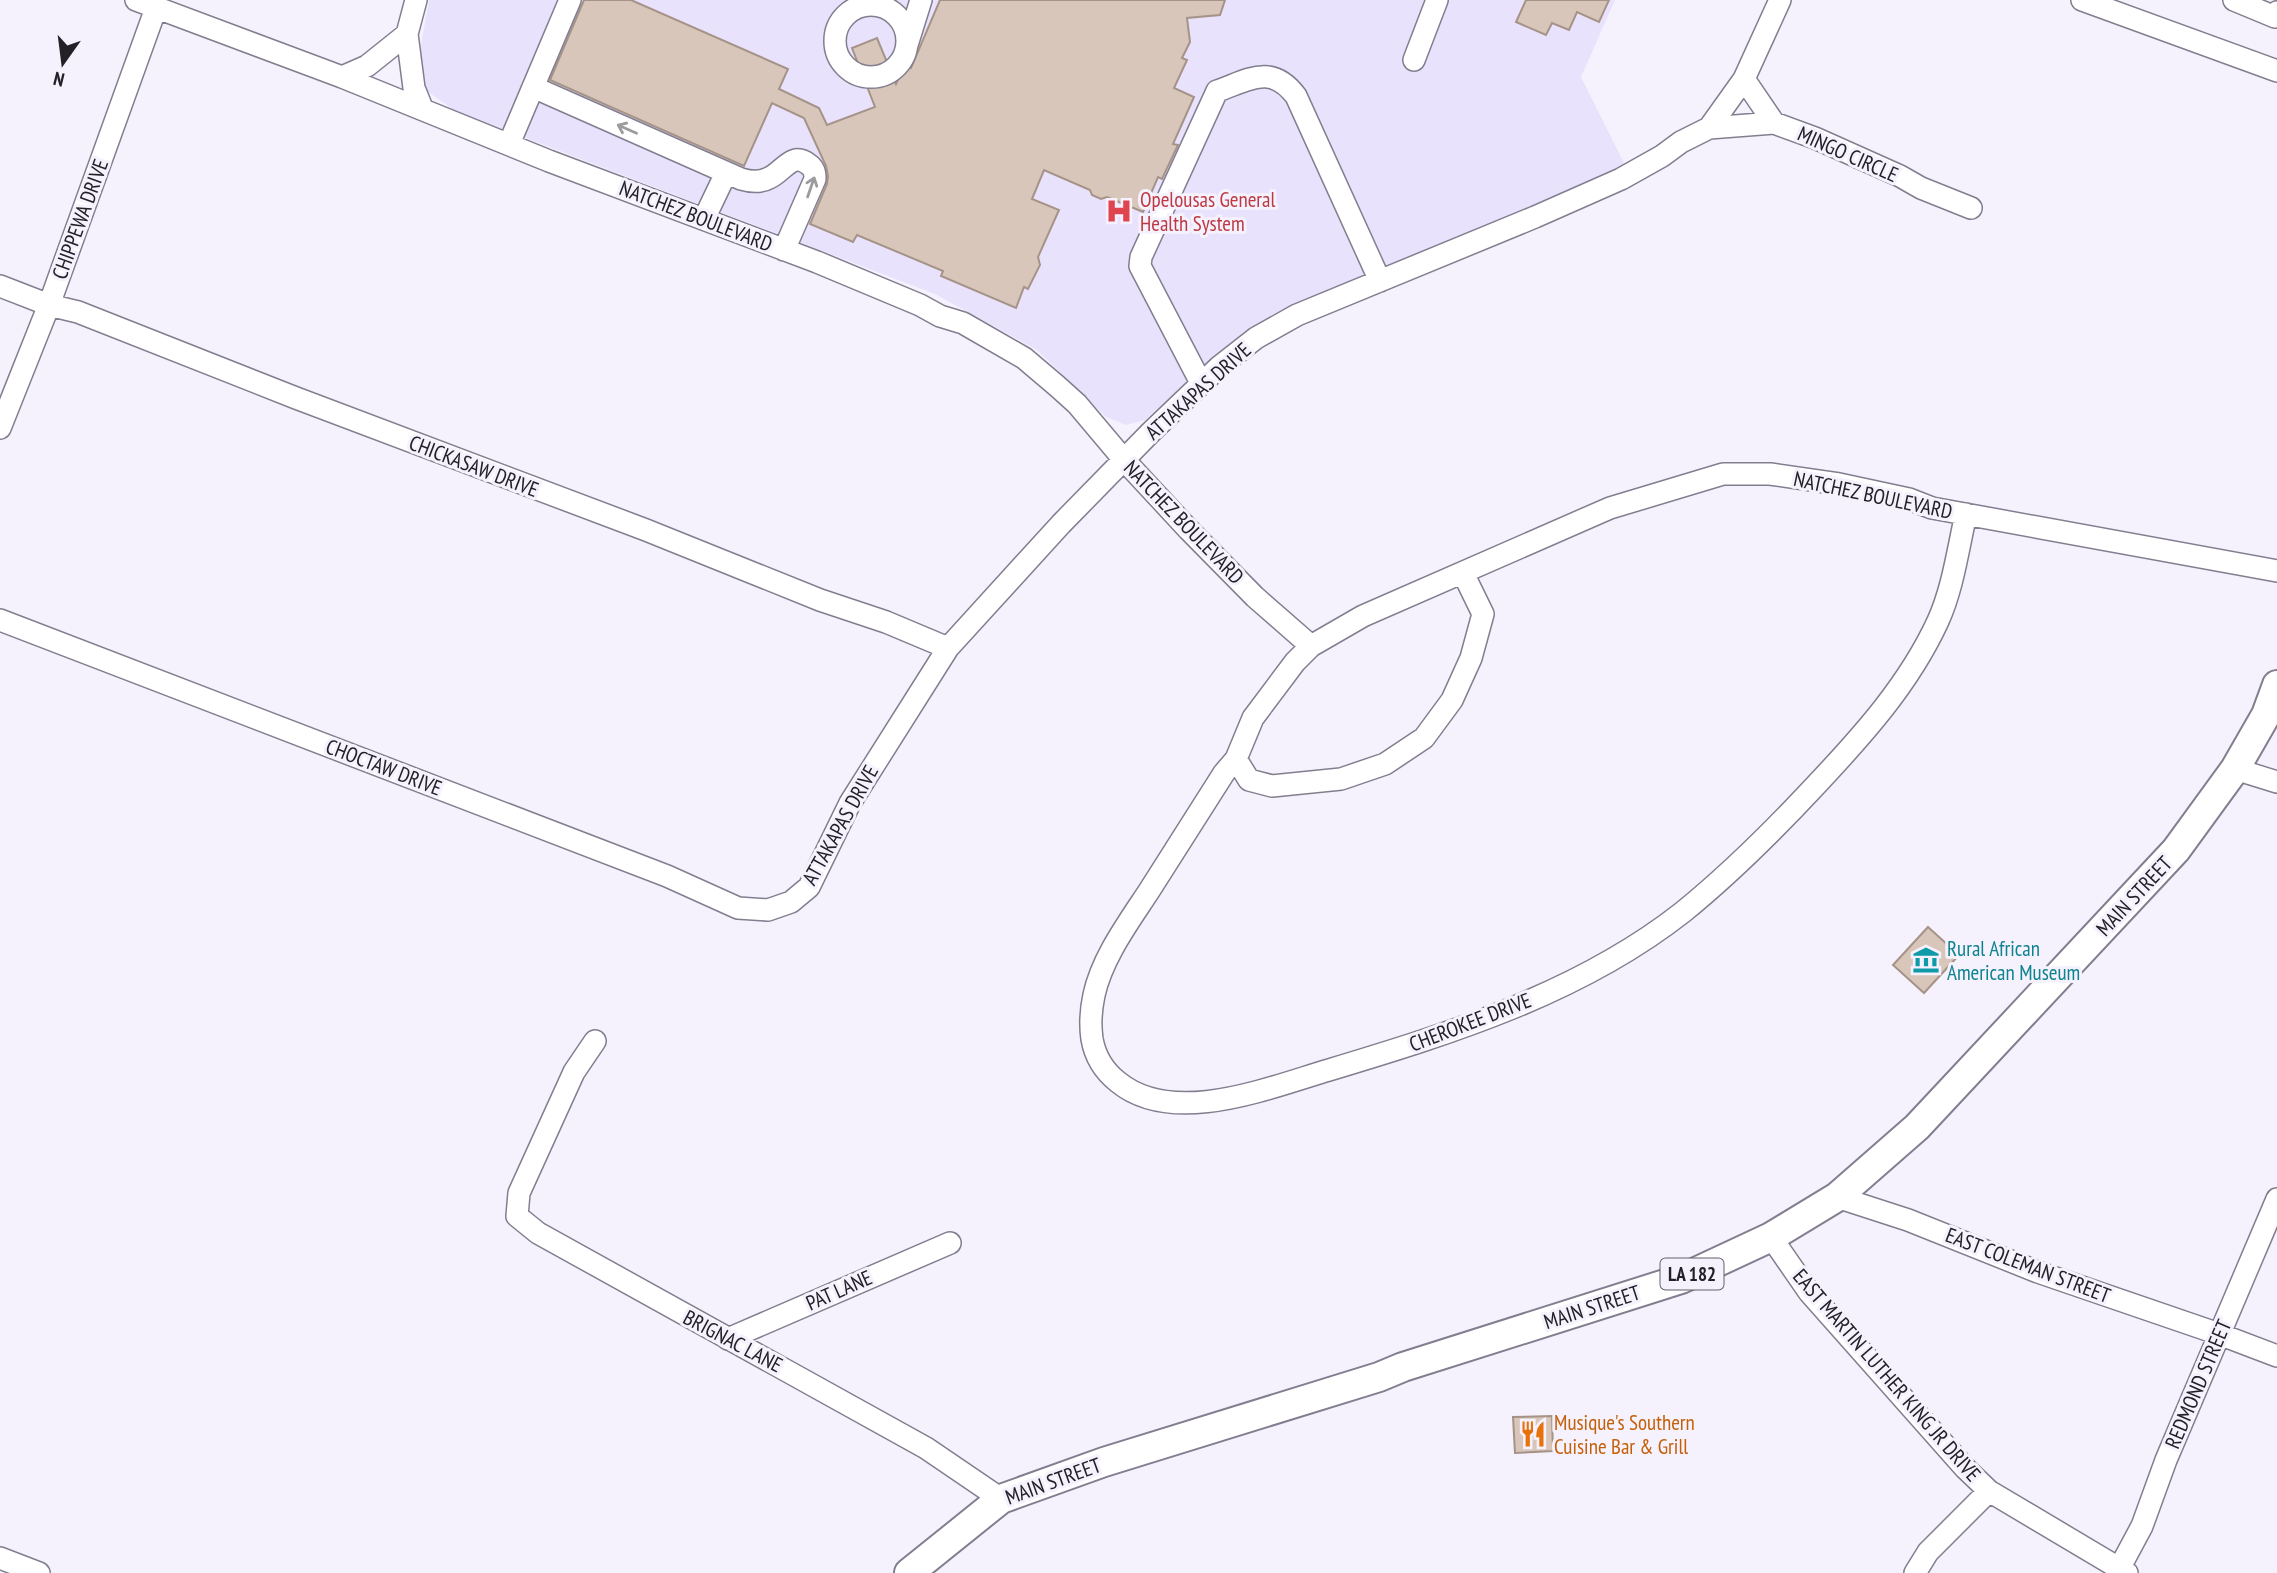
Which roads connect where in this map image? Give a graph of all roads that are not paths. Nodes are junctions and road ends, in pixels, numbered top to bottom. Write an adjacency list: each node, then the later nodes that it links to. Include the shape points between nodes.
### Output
1 (136, 0): 10 (street, NATCHEZ BOULEVARD)
2 (416, 0): 13 (street)
3 (570, 0): 19 (street)
4 (915, 0): 11 (street)
5 (921, 0): 14 (street)
6 (1437, 0): 15 (street)
7 (1780, 0): 18 (street, ATTAKAPAS DRIVE)
8 (2082, 0): 16 (street)
9 (2234, 0): 12 (street)
10 (156, 8): 17 (street, NATCHEZ BOULEVARD); 30 (street, CHIPPEWA DRIVE)
11 (894, 14): 14 (street, via 902,23); 14 (street, via 872,5 850,13 836,32 838,55 854,72 877,77 897,66)
12 (2276, 16)
13 (407, 34): 17 (street, via 367,66); 20 (street, via 414,88)
14 (907, 45)
15 (1414, 60)
16 (2277, 71)
17 (342, 77): 20 (street, NATCHEZ BOULEVARD)
18 (1744, 79): 21 (street, MINGO CIRCLE); 22 (street, ATTAKAPAS DRIVE)
19 (533, 87): 23 (street); 24 (street, one-way to 19)
20 (422, 108): 23 (street, NATCHEZ BOULEVARD)
21 (1774, 123): 22 (street); 25 (street, MINGO CIRCLE)
22 (1709, 128): 28 (street, ATTAKAPAS DRIVE, via 1621,179)
23 (509, 144): 26 (street, NATCHEZ BOULEVARD)
24 (726, 173): 26 (street); 27 (street, one-way to 24, via 815,179 811,166 799,159 771,178 751,182)
25 (1971, 208)
26 (704, 219): 27 (street, NATCHEZ BOULEVARD)
27 (784, 250): 33 (street, NATCHEZ BOULEVARD, via 963,323 1024,358 1077,404)
28 (1380, 281): 31 (street, ATTAKAPAS DRIVE, via 1297,315 1256,338); 31 (street, via 1287,84 1263,75 1217,91 1140,266)
29 (0, 286): 30 (street, CHICKASAW DRIVE)
30 (49, 305): 32 (street, CHIPPEWA DRIVE); 39 (street, CHICKASAW DRIVE, via 115,326)
31 (1201, 383): 33 (street, ATTAKAPAS DRIVE)
32 (0, 428)
33 (1125, 461): 38 (street, NATCHEZ BOULEVARD, via 1255,597); 39 (street, ATTAKAPAS DRIVE)
34 (1966, 514): 35 (street, NATCHEZ BOULEVARD); 36 (street, NATCHEZ BOULEVARD, via 1839,484 1770,474 1723,474 1610,508); 41 (street, CHEROKEE DRIVE, via 1939,618 1892,698 1750,854 1642,942 1473,1024 1250,1093 1203,1102 1156,1101 1134,1094 1099,1062 1092,1040 1094,994 1123,931)
35 (2277, 571)
36 (1463, 573): 38 (street, NATCHEZ BOULEVARD, via 1363,616); 41 (street, via 1483,614 1466,669 1424,738 1385,764 1341,779 1272,786 1249,780)
37 (0, 620): 44 (street, CHOCTAW DRIVE, via 667,876 738,908)
38 (1311, 646): 41 (street, CHEROKEE DRIVE, via 1253,718)
39 (948, 648): 44 (street, ATTAKAPAS DRIVE, via 850,803 809,887 791,902)
40 (2277, 685): 42 (main road, MAIN STREET / LA 182, via 2266,715)
41 (1236, 759)
42 (2235, 769): 43 (street); 46 (main road, MAIN STREET / LA 182, via 2167,860 1917,1127)
43 (2277, 782)
44 (768, 910)
45 (595, 1041): 51 (street, BRIGNAC LANE, via 575,1072 519,1193 517,1216 538,1233)
46 (1837, 1197): 48 (main road, MAIN STREET / LA 182); 50 (street, EAST COLEMAN STREET)
47 (2277, 1199): 50 (street, REDMOND STREET)
48 (1771, 1237): 53 (street, EAST MARTIN LUTHER KING JR DRIVE, via 1809,1292); 54 (main road, MAIN STREET / LA 182, via 1681,1279)
49 (950, 1243): 51 (street, PAT LANE)
50 (2219, 1334): 52 (street, EAST COLEMAN STREET); 56 (street, REDMOND STREET)
51 (728, 1339): 54 (street, BRIGNAC LANE, via 926,1448)
52 (2277, 1356)
53 (1989, 1491): 56 (street, EAST MARTIN LUTHER KING JR DRIVE); 59 (street, via 1928,1552)
54 (1001, 1499): 58 (main road, MAIN STREET / LA 182)
55 (0, 1558): 57 (street)
56 (2123, 1571)
57 (39, 1573)
58 (909, 1573)
59 (1915, 1573)

